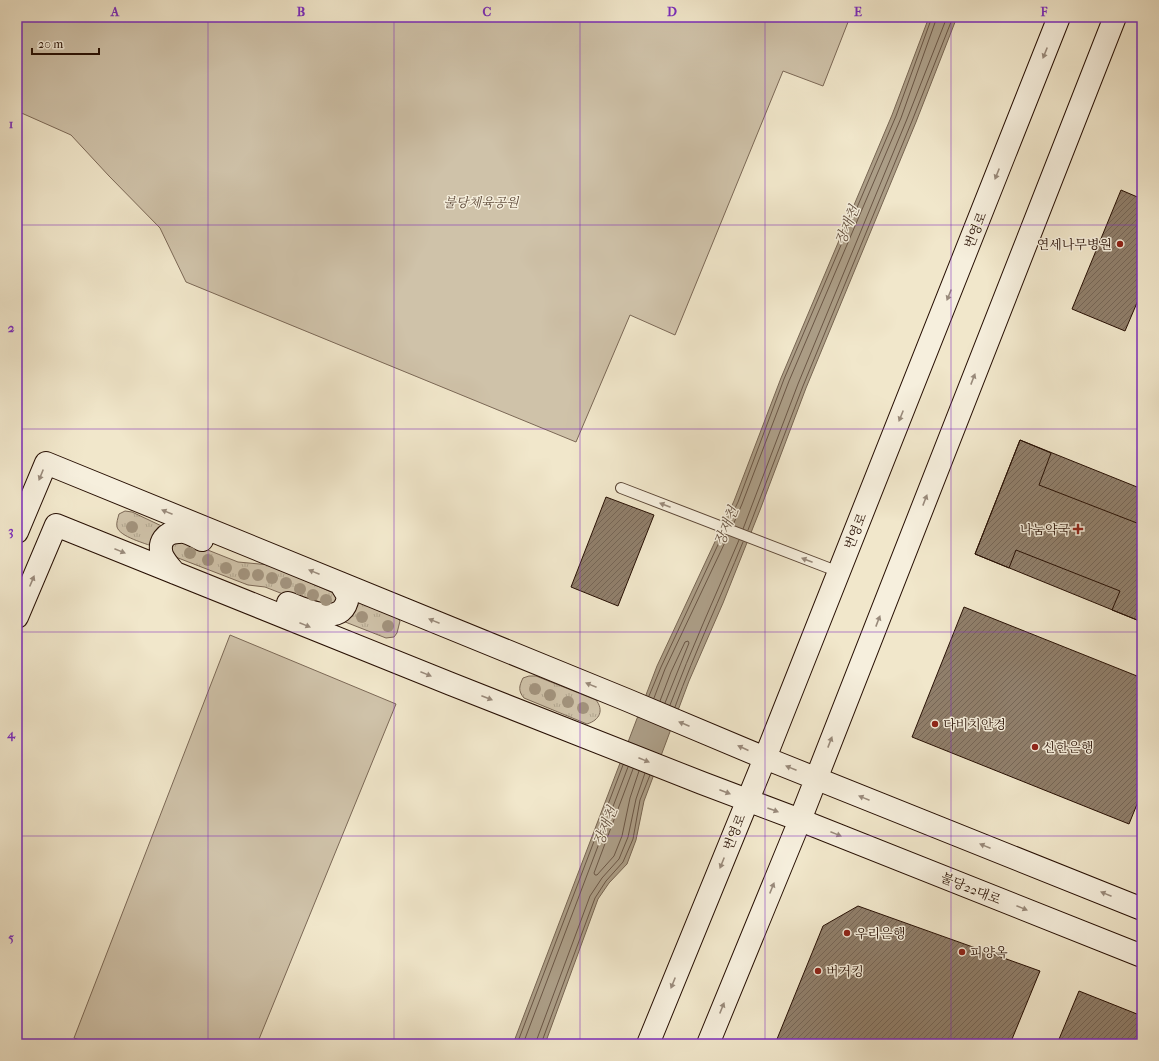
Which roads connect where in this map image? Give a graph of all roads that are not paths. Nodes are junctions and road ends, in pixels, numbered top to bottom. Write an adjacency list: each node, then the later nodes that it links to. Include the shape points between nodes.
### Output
1 (1059, 17): 6 (main road, 번영로, one-way to 6)
2 (1115, 17): 12 (main road, one-way to 2)
3 (621, 488): 6 (lane, one-way to 3)
4 (17, 532): 5 (main road, one-way to 4, via 46,463)
5 (261, 550): 7 (main road, via 237,554 180,531 172,533 165,536 161,546 166,562); 8 (main road, one-way to 5)
6 (839, 572): 11 (main road, 번영로)
7 (175, 573): 9 (main road, 불당22대로); 10 (main road, 불당22대로, one-way to 7, via 56,525)
8 (340, 583): 9 (main road, via 348,596 347,603 338,613 327,615 265,596); 11 (main road, one-way to 8)
9 (240, 599): 13 (main road, 불당22대로, one-way to 13)
10 (17, 617)
11 (765, 758): 12 (main road, one-way to 11); 13 (main road, 번영로)
12 (816, 778): 14 (main road); 15 (main road, one-way to 12)
13 (747, 801): 14 (main road, 불당22대로, one-way to 14); 17 (main road, 번영로, one-way to 17)
14 (800, 820): 16 (main road, 불당22대로, one-way to 16); 18 (main road, one-way to 14)
15 (1142, 909)
16 (1142, 956)
17 (648, 1044)
18 (708, 1044)

